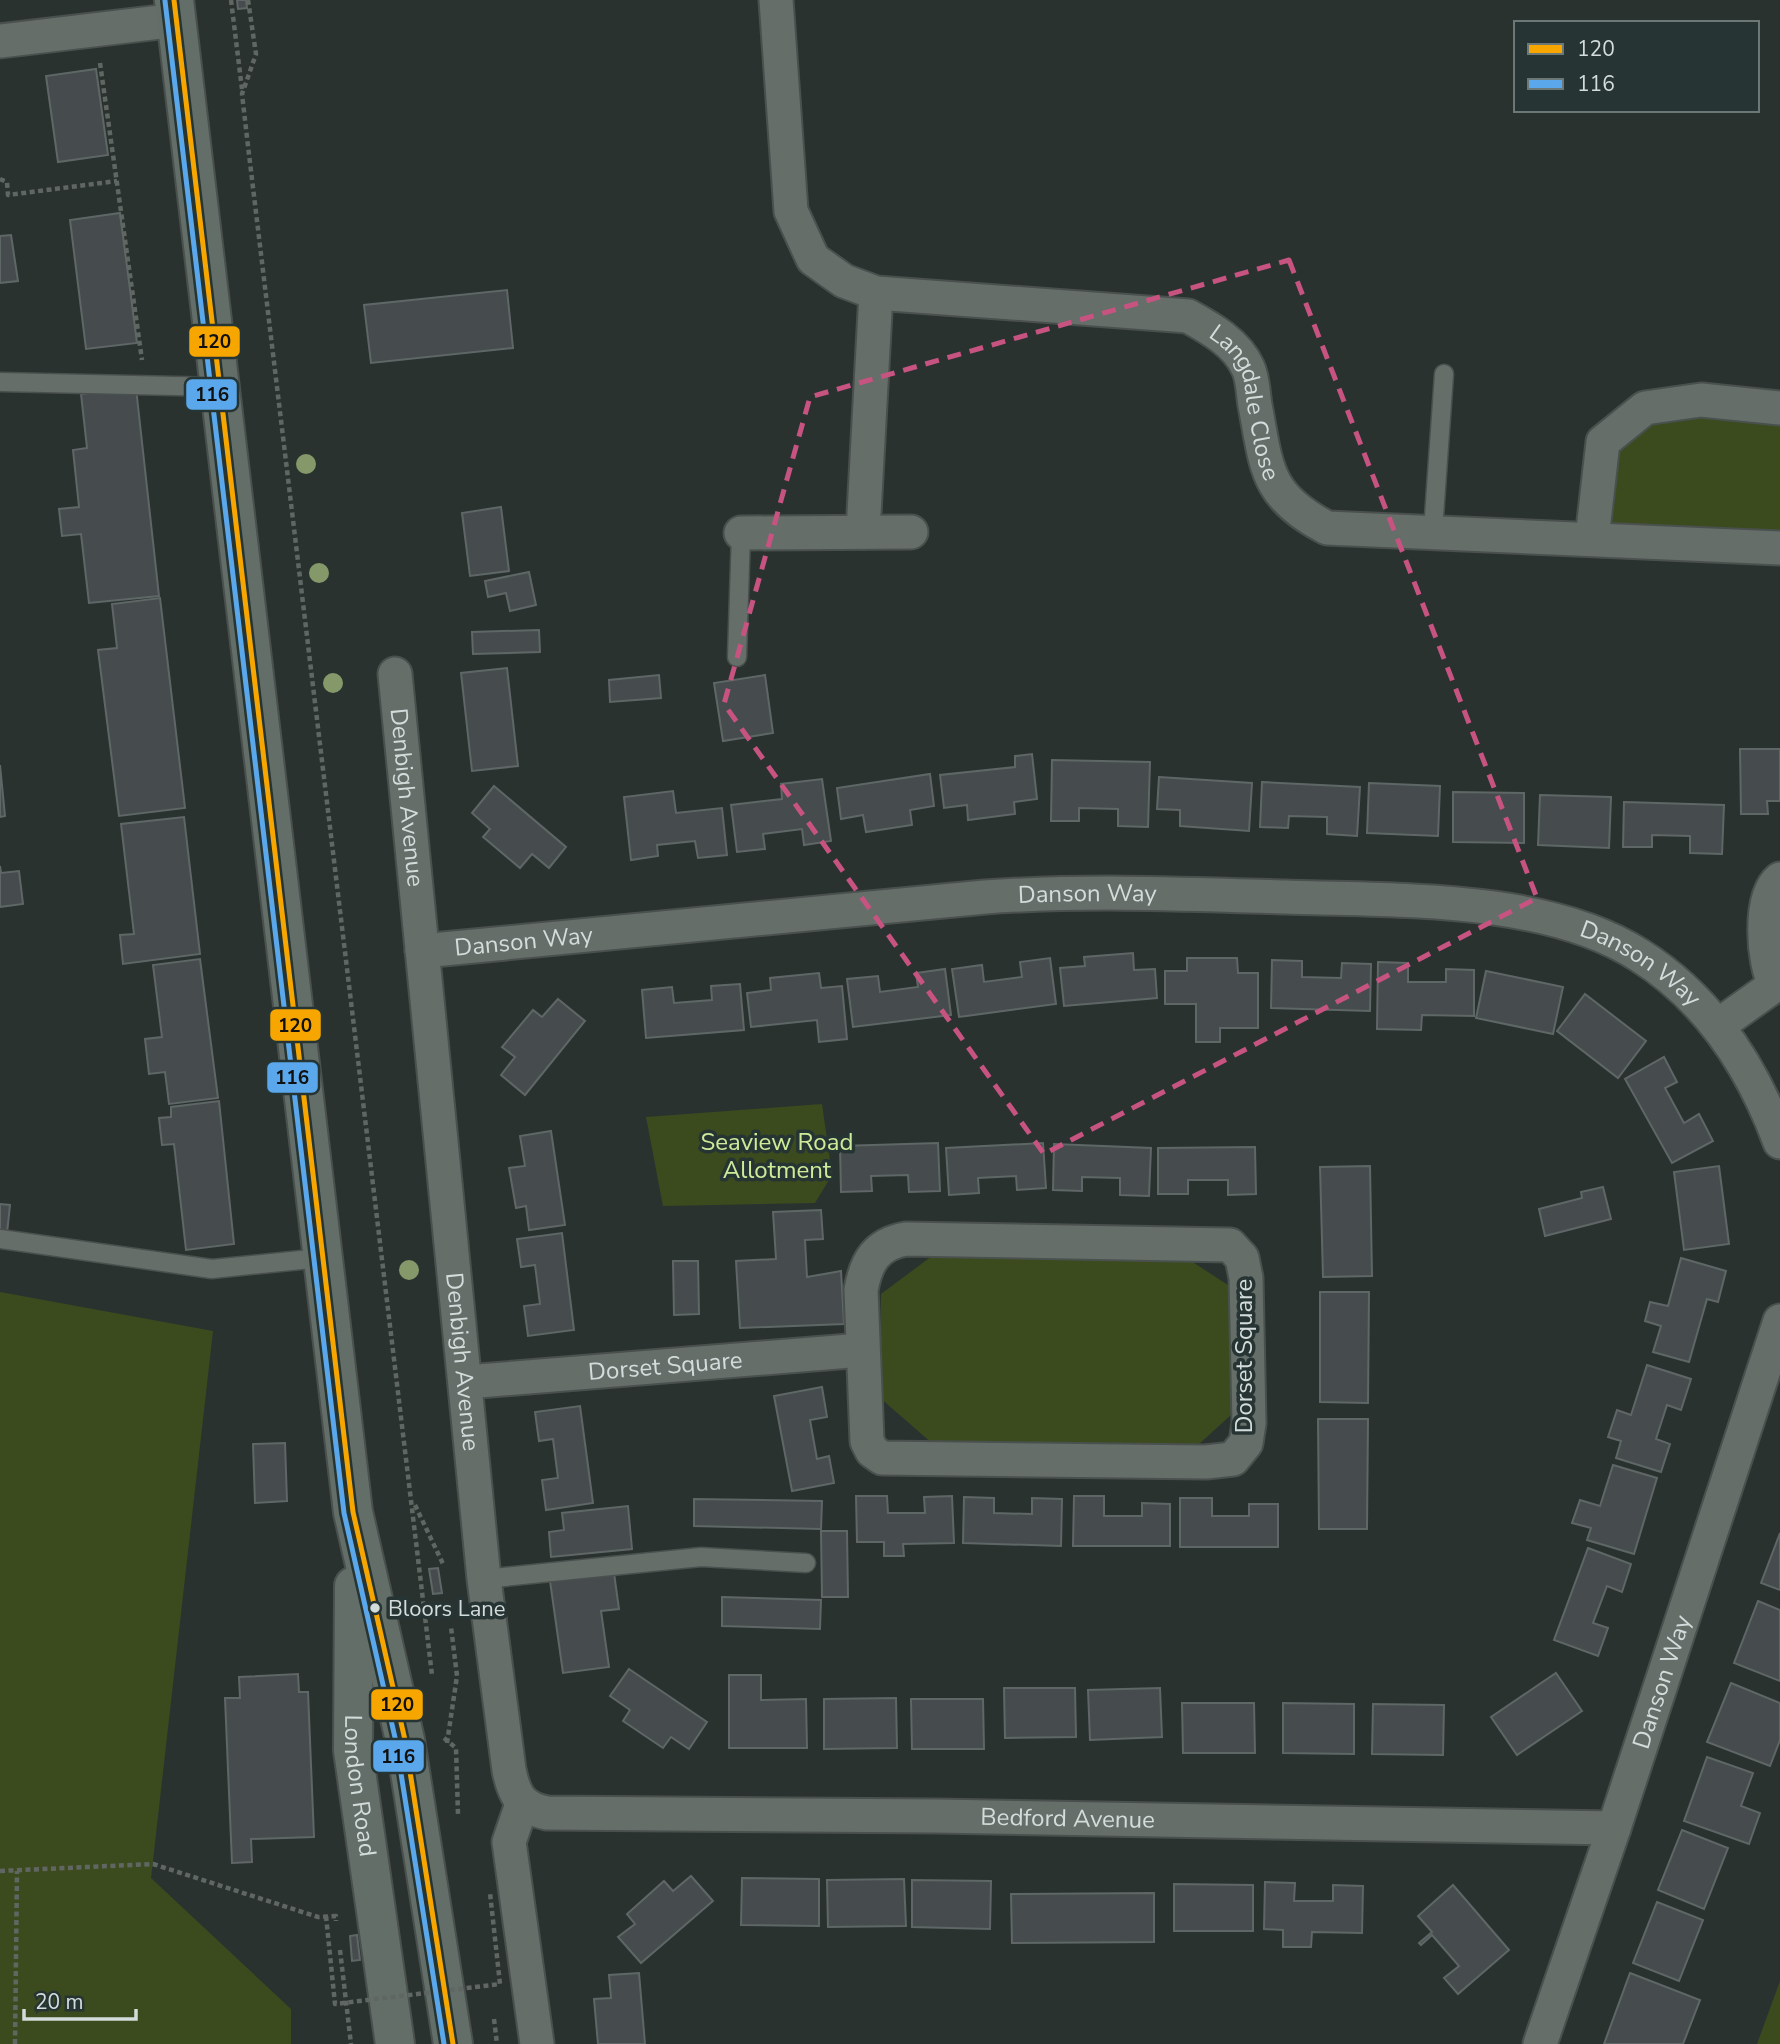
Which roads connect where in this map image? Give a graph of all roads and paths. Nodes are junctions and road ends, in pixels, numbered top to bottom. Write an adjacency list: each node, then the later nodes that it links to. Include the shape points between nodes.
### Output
1 (231, 0): 7 (path)
2 (248, 0): 7 (path, via 256,54)
3 (776, 0): 10 (street, Langdale Close, via 791,211 813,259 844,281)
4 (176, 10): 5 (street); 14 (main road, London Road)
5 (95, 29): 6 (street); 9 (path)
6 (0, 41)
7 (242, 94): 36 (path, via 413,1501 444,1562)
8 (0, 179): 9 (path, via 7,182 8,195)
9 (117, 181): 13 (path)
10 (876, 293): 16 (street, Langdale Close, via 1188,316 1220,333 1248,367 1265,461 1276,489 1297,512 1327,528); 17 (street)
11 (1444, 374): 16 (lane)
12 (0, 382): 13 (lane)
13 (146, 387): 14 (lane)
14 (220, 387): 30 (main road, London Road)
15 (1780, 408): 20 (street, via 1701,400 1646,408 1603,442)
16 (1433, 531): 20 (street, Langdale Close)
17 (863, 532): 18 (street); 19 (street)
18 (911, 532)
19 (741, 533): 22 (lane)
20 (1592, 540): 21 (street, Langdale Close)
21 (1780, 548)
22 (737, 657)
23 (395, 674): 25 (street, Denbigh Avenue)
24 (1780, 879): 26 (street, Danson Way, via 1768,896 1765,933 1766,961)
25 (422, 951): 27 (street, Danson Way, via 1076,891 1426,904 1517,911 1560,920 1601,936 1639,954 1682,987); 33 (street, Denbigh Avenue)
26 (1777, 987): 27 (street, Danson Way)
27 (1718, 1025): 28 (street, Danson Way, via 1766,1104)
28 (1780, 1142)
29 (0, 1239): 30 (lane, via 212,1269)
30 (321, 1258): 34 (main road, London Road)
31 (1780, 1321): 43 (street, Danson Way)
32 (862, 1350): 32 (street, Dorset Square, via 865,1268 873,1255 893,1241 1230,1245 1242,1258 1246,1278 1246,1443 1233,1459 1206,1462 882,1458 867,1441); 33 (street, Dorset Square)
33 (466, 1382): 37 (street, Denbigh Avenue)
34 (355, 1525): 54 (main road, London Road, via 353,1750); 55 (main road, London Road, via 405,1740)
35 (806, 1563): 37 (lane, via 701,1557)
36 (445, 1574)
37 (484, 1579): 41 (street, Denbigh Avenue, via 509,1770)
38 (451, 1625): 39 (path, via 457,1675 449,1712)
39 (448, 1756)
40 (449, 1783): 42 (path)
41 (522, 1804): 43 (street, Bedford Avenue, via 547,1813); 56 (street, via 509,1842)
42 (451, 1824)
43 (1614, 1828): 57 (street, Danson Way)
44 (0, 1871): 45 (path)
45 (17, 1871): 47 (path, via 153,1864); 52 (path)
46 (490, 1893): 47 (path, bridge, via 500,1984 335,2004)
47 (326, 1916): 48 (path, via 335,1916)
48 (337, 1928)
49 (339, 1941): 53 (path)
50 (474, 1982): 51 (path)
51 (476, 1994)
52 (15, 2044)
53 (351, 2044)
54 (395, 2044)
55 (453, 2044)
56 (537, 2044)
57 (1540, 2044)

